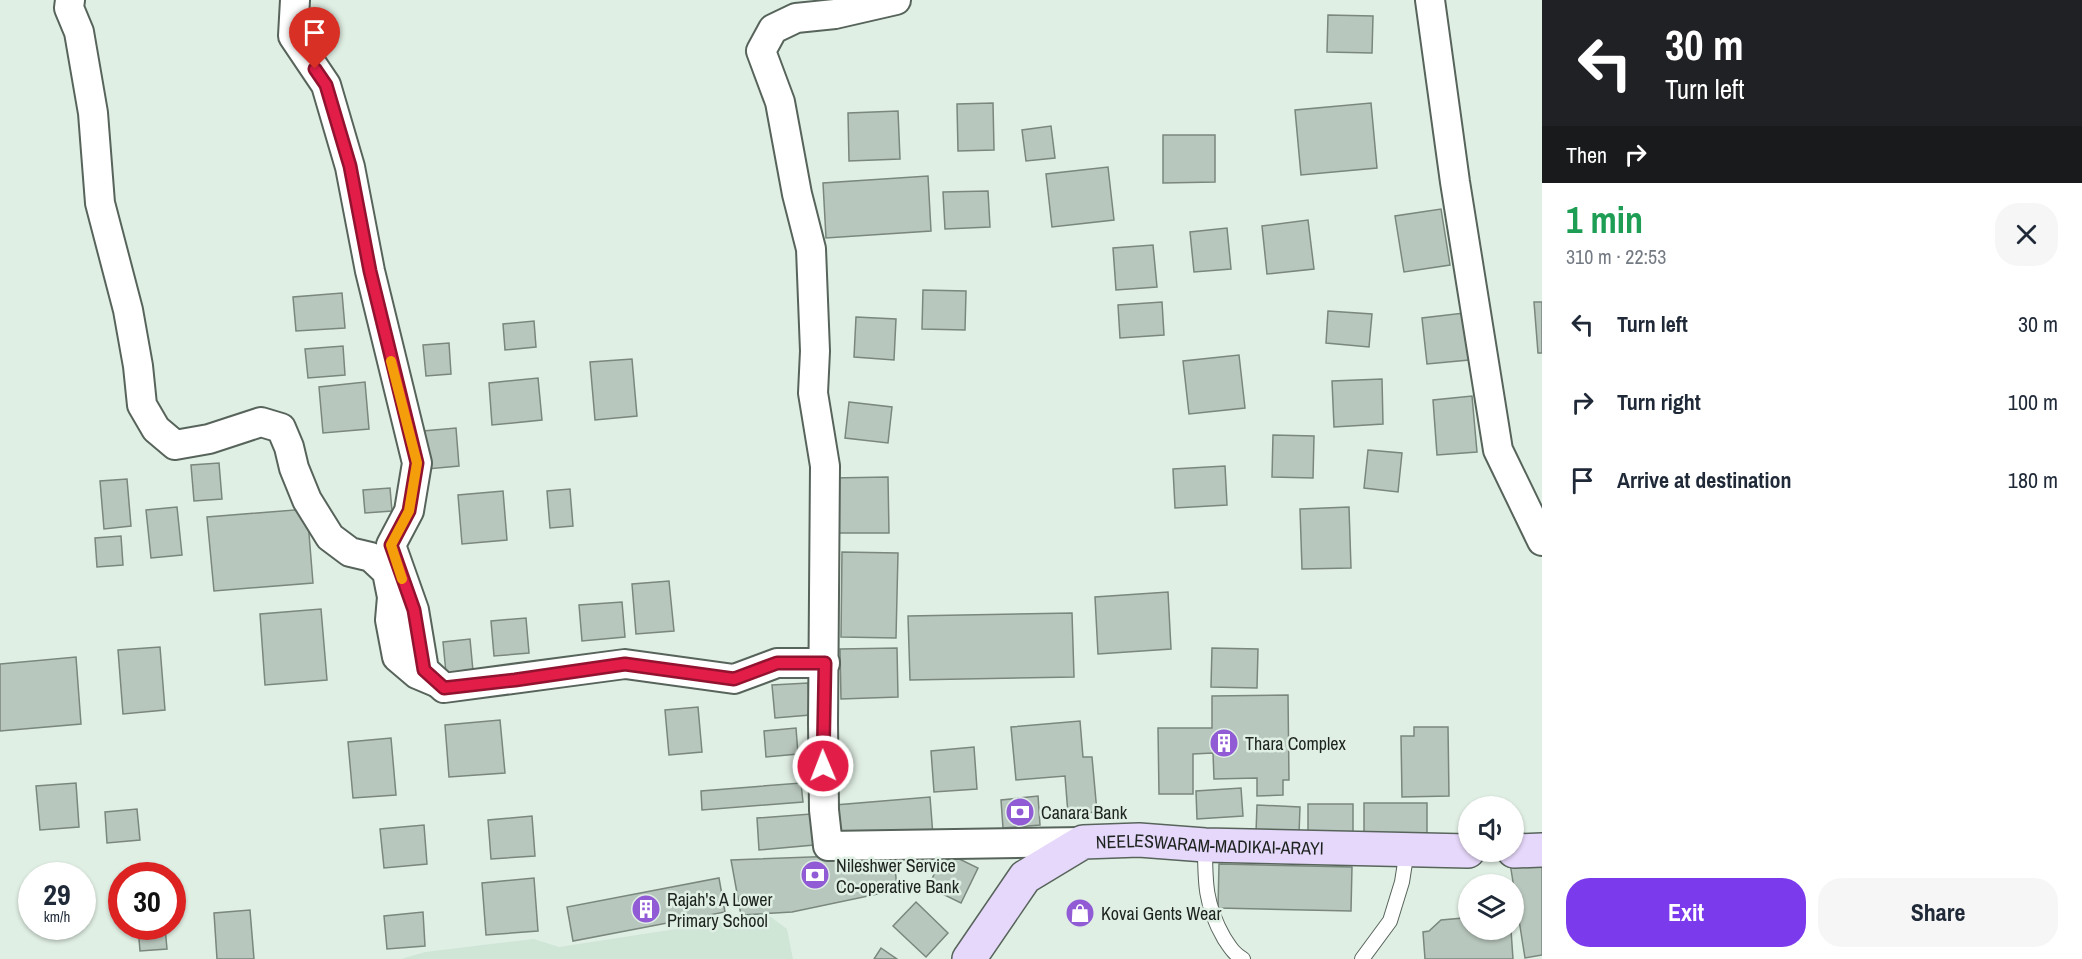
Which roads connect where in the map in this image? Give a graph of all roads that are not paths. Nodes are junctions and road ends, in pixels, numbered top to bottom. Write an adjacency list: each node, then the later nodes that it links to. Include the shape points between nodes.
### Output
1 (70, 0): 7 (street, via 93,113 100,203 128,310 142,405 156,429 175,445 209,440 261,422 281,428 307,500 330,537 350,552 371,557 387,572 397,657 417,674)
2 (295, 0): 7 (street, via 293,36 326,85 350,166 370,271 417,463 409,511 391,545 414,610 424,670)
3 (896, 0): 6 (street, via 796,18 773,29 761,51 780,102 811,249 813,393 825,466)
4 (1430, 0): 5 (street, via 1497,450)
5 (1542, 541)
6 (825, 663): 7 (street, via 777,663 734,679 625,664 444,688); 8 (street, via 824,810 828,846)
7 (439, 683)
8 (1083, 842): 9 (main road, NEELESWARAM-MADIKAI-ARAYI, via 1139,840); 14 (main road, NEELESWARAM-MADIKAI-ARAYI, via 1025,877)
9 (1205, 845): 10 (main road, NEELESWARAM-MADIKAI-ARAYI); 15 (lane, via 1205,884 1213,918 1233,953)
10 (1407, 850): 12 (main road, NEELESWARAM-MADIKAI-ARAYI); 16 (lane, via 1390,921)
11 (1542, 850): 13 (main road)
12 (1458, 851)
13 (1524, 851)
14 (969, 959)
15 (1243, 959)
16 (1362, 959)

